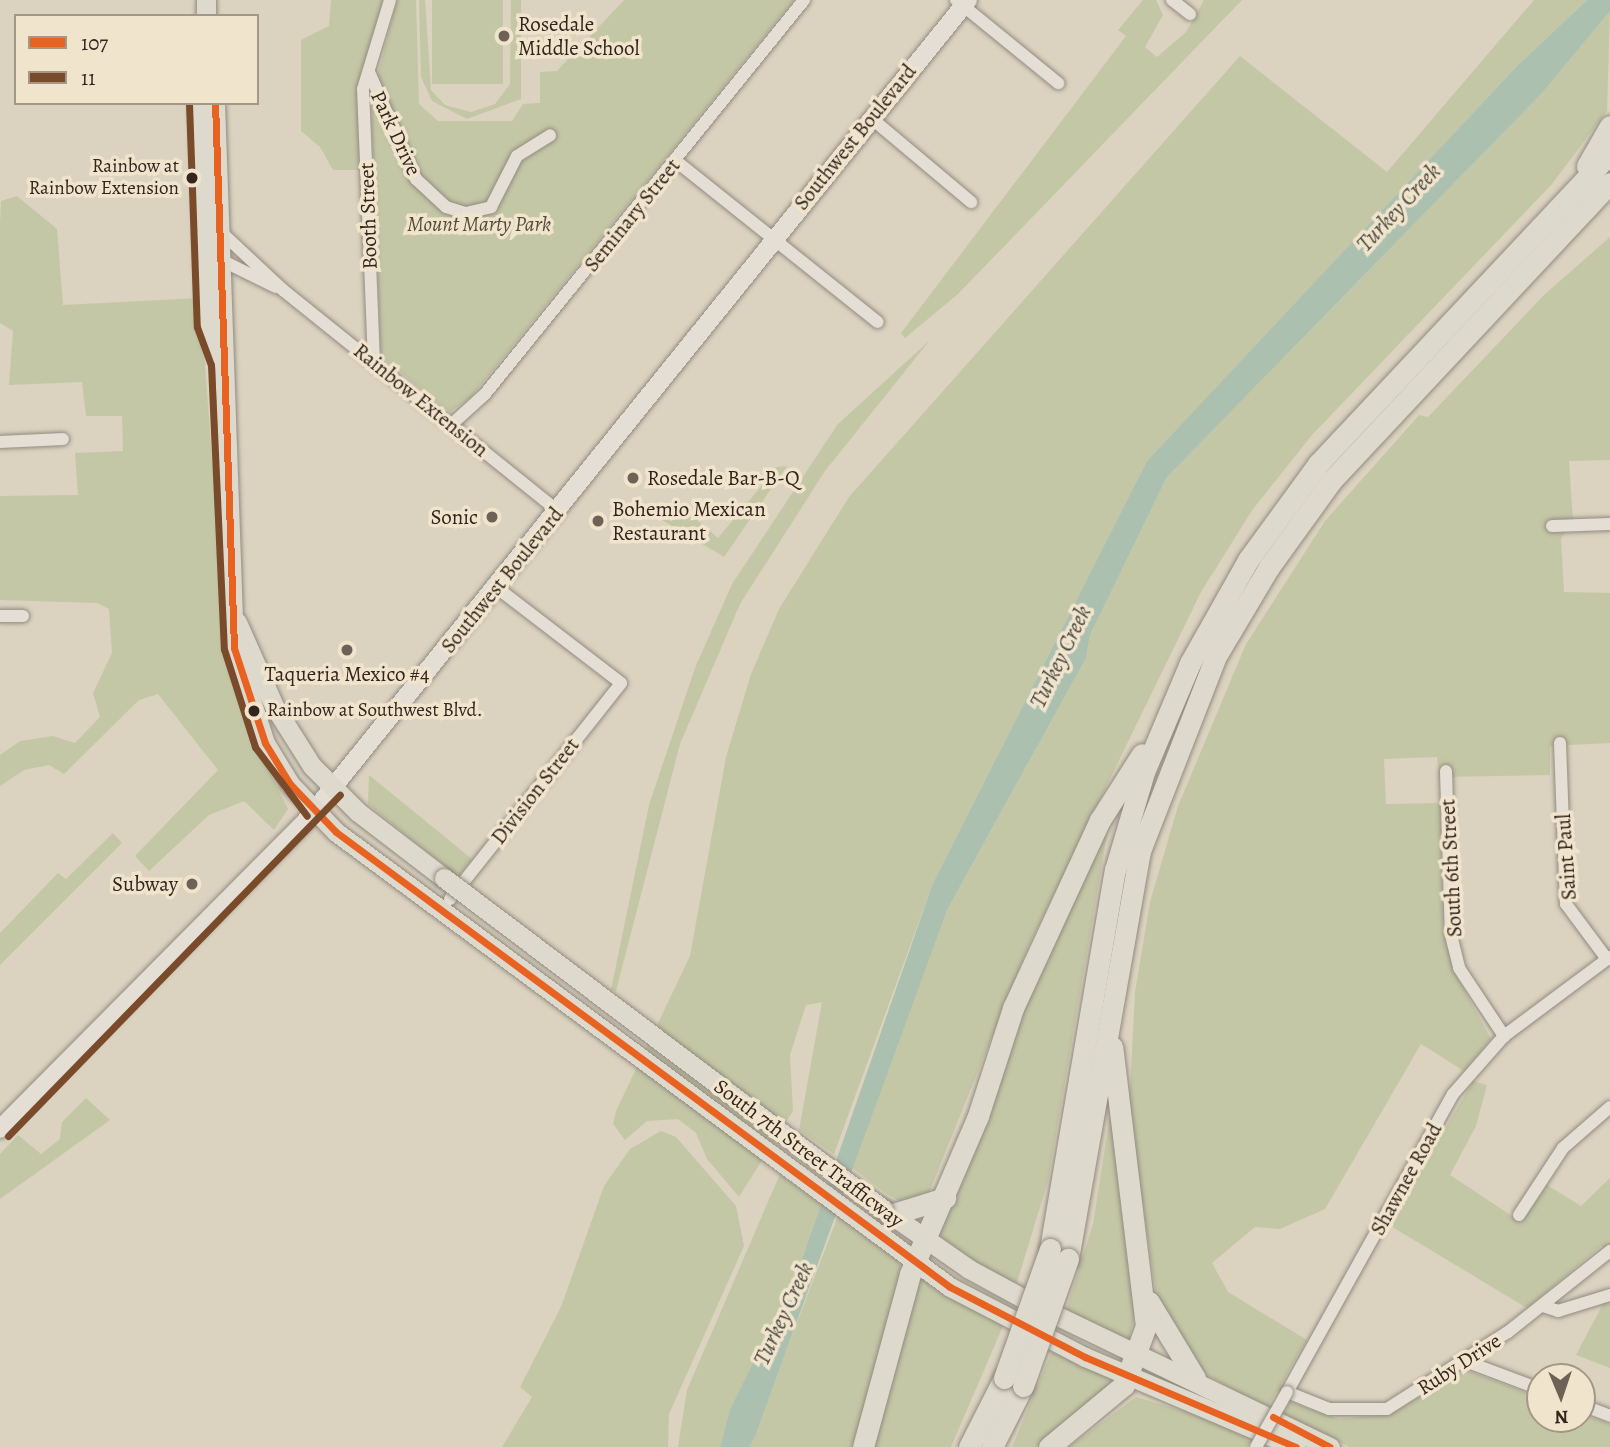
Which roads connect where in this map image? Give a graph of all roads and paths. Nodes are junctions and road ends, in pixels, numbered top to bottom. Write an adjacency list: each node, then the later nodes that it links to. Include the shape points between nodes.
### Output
1 (390, 0): 6 (street, Booth Street)
2 (804, 0): 14 (street, Seminary Street)
3 (1172, 0): 5 (street)
4 (962, 2): 7 (street); 10 (main road, Southwest Boulevard)
5 (1190, 14)
6 (369, 71): 12 (street, Park Drive, via 415,179 446,207 466,213 491,207 517,156); 25 (street, Booth Street, via 363,89)
7 (1058, 83)
8 (199, 105): 19 (main road)
9 (215, 105): 19 (main road)
10 (871, 118): 18 (street); 20 (main road, Southwest Boulevard)
11 (1610, 126): 16 (highway)
12 (550, 135)
13 (1610, 153): 16 (highway)
14 (677, 161): 20 (street); 27 (street, Seminary Street, via 485,394)
15 (1610, 183): 21 (highway)
16 (1571, 195): 37 (highway, via 1356,419 1283,509 1215,615)
17 (1610, 201): 21 (highway)
18 (971, 202)
19 (212, 237): 22 (main road, South 7th Street Trafficway); 23 (street, Rainbow Extension); 26 (main road, via 206,327)
20 (772, 238): 24 (street); 30 (main road, Southwest Boulevard)
21 (1558, 239): 44 (highway, via 1331,481 1242,611 1195,700 1156,798 1129,904)
22 (222, 262): 23 (street, Rainbow Extension); 26 (main road, South 7th Street Trafficway)
23 (283, 290): 25 (street, Rainbow Extension)
24 (878, 322)
25 (374, 362): 27 (street, Rainbow Extension)
26 (221, 363): 36 (main road, South 7th Street Trafficway)
27 (452, 424): 30 (street, Rainbow Extension)
28 (64, 439): 29 (street)
29 (0, 442)
30 (558, 511): 33 (main road, Southwest Boulevard)
31 (1610, 524): 32 (street)
32 (1552, 526)
33 (497, 588): 40 (main road, Southwest Boulevard); 42 (street, Division Street, via 621,683)
34 (0, 616): 35 (street)
35 (23, 616)
36 (235, 618): 40 (main road, South 7th Street Trafficway, via 274,706); 41 (main road, South 7th Street Trafficway, via 234,648 265,743)
37 (1165, 719): 48 (highway, via 1100,820 1030,968); 61 (highway, bridge, via 1126,827 1103,924 1049,1249)
38 (1560, 743): 43 (street, Saint Paul, via 1566,904)
39 (1446, 771): 45 (street, South 6th Street, via 1451,935 1459,968)
40 (332, 788): 41 (main road, Southwest Boulevard); 50 (main road, South 7th Street Trafficway, bridge)
41 (315, 810): 47 (main road, Southwest Boulevard); 50 (main road, South 7th Street Trafficway, via 429,899)
42 (450, 899)
43 (1609, 958): 45 (street, Shawnee Road)
44 (1108, 1025): 55 (highway); 61 (highway, bridge, via 1068,1259)
45 (1504, 1035): 63 (street, Shawnee Road, via 1454,1094)
46 (1610, 1107): 49 (street, via 1563,1148)
47 (0, 1129)
48 (945, 1198): 50 (highway); 51 (highway)
49 (1519, 1215)
50 (881, 1216): 51 (main road, South 7th Street Trafficway); 53 (main road, South 7th Street Trafficway)
51 (928, 1243): 53 (highway); 57 (main road, South 7th Street Trafficway, via 1039,1307)
52 (1610, 1251): 56 (street, Ruby Drive)
53 (917, 1262): 59 (main road, South 7th Street Trafficway, via 981,1307); 64 (highway)
54 (1610, 1294): 56 (street, via 1558,1311)
55 (1147, 1295): 57 (highway); 60 (highway, via 1167,1340)
56 (1543, 1306): 58 (street, Ruby Drive)
57 (1136, 1351): 59 (highway); 60 (main road, South 7th Street Trafficway)
58 (1465, 1361): 62 (street); 63 (street, Ruby Drive, via 1375,1411 1329,1409)
59 (1128, 1376): 67 (highway); 69 (main road, South 7th Street Trafficway)
60 (1195, 1377): 70 (main road, South 7th Street Trafficway)
61 (1014, 1382): 65 (highway); 66 (highway)
62 (1526, 1384)
63 (1287, 1392): 68 (street, Shawnee Road, bridge)
64 (863, 1447)
65 (969, 1447)
66 (992, 1447)
67 (1049, 1447)
68 (1256, 1447)
69 (1296, 1447)
70 (1330, 1447)

